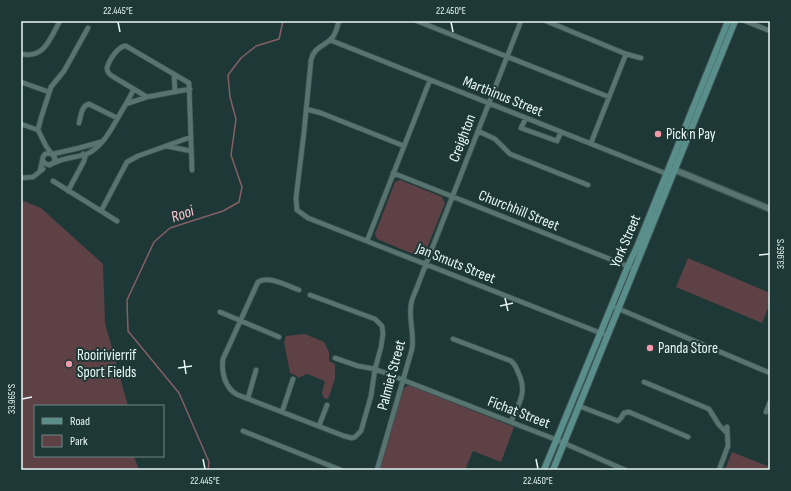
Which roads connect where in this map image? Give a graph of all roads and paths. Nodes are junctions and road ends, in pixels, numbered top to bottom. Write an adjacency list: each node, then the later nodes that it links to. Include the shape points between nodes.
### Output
1 (60, 21): 12 (street, via 41,51 34,55)
2 (339, 21): 11 (street)
3 (417, 21): 14 (street)
4 (521, 21): 14 (street, Creighton)
5 (546, 21): 13 (street, via 563,25)
6 (728, 21): 52 (main road, York Street)
7 (735, 21): 49 (main road, York Street)
8 (745, 21): 10 (street)
9 (88, 28): 21 (street)
10 (770, 31)
11 (330, 40): 17 (street, Marthinus Street); 27 (street, via 312,54)
12 (21, 54)
13 (626, 54): 15 (street); 24 (street)
14 (507, 57): 24 (street); 25 (street, Creighton)
15 (641, 58)
16 (174, 74): 19 (street, via 123,45 112,58 107,68 108,72); 20 (street, via 188,82); 22 (street)
17 (430, 80): 25 (street, Marthinus Street); 40 (street)
18 (21, 82): 21 (street)
19 (134, 89): 23 (street); 26 (street)
20 (190, 89): 22 (street); 35 (street)
21 (49, 92): 32 (street)
22 (175, 92): 23 (street)
23 (147, 97): 26 (street)
24 (609, 97): 37 (street)
25 (489, 103): 29 (street, Marthinus Street); 33 (street, Creighton)
26 (126, 104): 28 (street)
27 (306, 109): 40 (street); 61 (street, Jan Smuts Street, via 296,198 297,210 308,218)
28 (117, 118): 30 (street, via 89,104 82,109); 36 (street)
29 (526, 118): 34 (street, Marthinus Street); 34 (street, via 522,128 557,141)
30 (80, 123)
31 (21, 124): 32 (street)
32 (38, 130): 38 (street)
33 (478, 132): 55 (street, via 495,139 510,154); 57 (street, Creighton)
34 (561, 132): 37 (street, Marthinus Street)
35 (191, 137): 39 (street); 42 (street)
36 (104, 141): 41 (street); 45 (street)
37 (591, 144): 52 (street, Marthinus Street)
38 (46, 146): 43 (street); 44 (street)
39 (166, 146): 42 (street); 59 (street, via 127,162)
40 (404, 146): 51 (street)
41 (79, 148): 43 (street); 45 (street)
42 (191, 151): 48 (street)
43 (52, 154): 44 (street); 47 (street, via 55,158)
44 (44, 155): 46 (street)
45 (84, 155): 47 (street); 56 (street, via 84,161)
46 (43, 160): 47 (street, via 46,164); 50 (street)
47 (52, 164): 50 (street)
48 (192, 170)
49 (675, 170): 52 (street); 58 (street); 64 (main road, York Street)
50 (40, 171): 53 (street)
51 (393, 173): 57 (street, Churchhill Street); 61 (street)
52 (666, 174): 63 (main road, York Street)
53 (21, 178)
54 (53, 181): 56 (street)
55 (588, 185)
56 (68, 191): 59 (street)
57 (452, 196): 62 (street, Creighton); 63 (street, Churchhill Street)
58 (770, 208)
59 (101, 211): 60 (street)
60 (117, 221)
61 (367, 241): 62 (street, Jan Smuts Street)
62 (426, 264): 71 (street, Jan Smuts Street); 80 (street, Palmiet Street, via 410,305 413,346)
63 (628, 266): 64 (street, Churchhill Street); 67 (main road, York Street)
64 (635, 269): 68 (main road, York Street)
65 (299, 290): 70 (street, via 270,280 261,280)
66 (310, 295): 76 (street, via 379,322 383,334)
67 (612, 306): 68 (street); 71 (main road, York Street)
68 (618, 309): 72 (main road, York Street); 78 (street)
69 (220, 312): 70 (street)
70 (240, 321): 73 (street); 82 (street, via 222,364 232,392)
71 (601, 333): 72 (street, Jan Smuts Street); 94 (main road, York Street)
72 (607, 336): 85 (main road, York Street)
73 (279, 337)
74 (453, 339): 88 (street, via 511,361 516,366 523,391)
75 (335, 358): 76 (street, Fichat Street)
76 (375, 369): 80 (street, Fichat Street); 89 (street, via 371,396 359,434 349,437)
77 (256, 370): 82 (street)
78 (770, 373)
79 (293, 379): 86 (street)
80 (403, 380): 88 (street, Fichat Street); 97 (street, Palmiet Street)
81 (644, 382): 92 (street, via 709,409)
82 (248, 398): 86 (street)
83 (770, 402): 87 (street)
84 (327, 405): 89 (street)
85 (579, 406): 93 (street, via 618,421 624,413 629,412); 95 (main road, York Street)
86 (282, 412): 89 (street)
87 (766, 412)
88 (511, 422): 94 (street, Fichat Street)
89 (319, 426)
90 (727, 427): 92 (street)
91 (243, 431): 96 (street)
92 (727, 433): 101 (street, via 728,446)
93 (688, 437)
94 (557, 440): 95 (street, Fichat Street); 98 (main road, York Street)
95 (564, 443): 99 (main road, York Street); 100 (street, Fichat Street)
96 (341, 470)
97 (377, 470)
98 (544, 470)
99 (553, 470)
100 (625, 470)
101 (719, 470)

